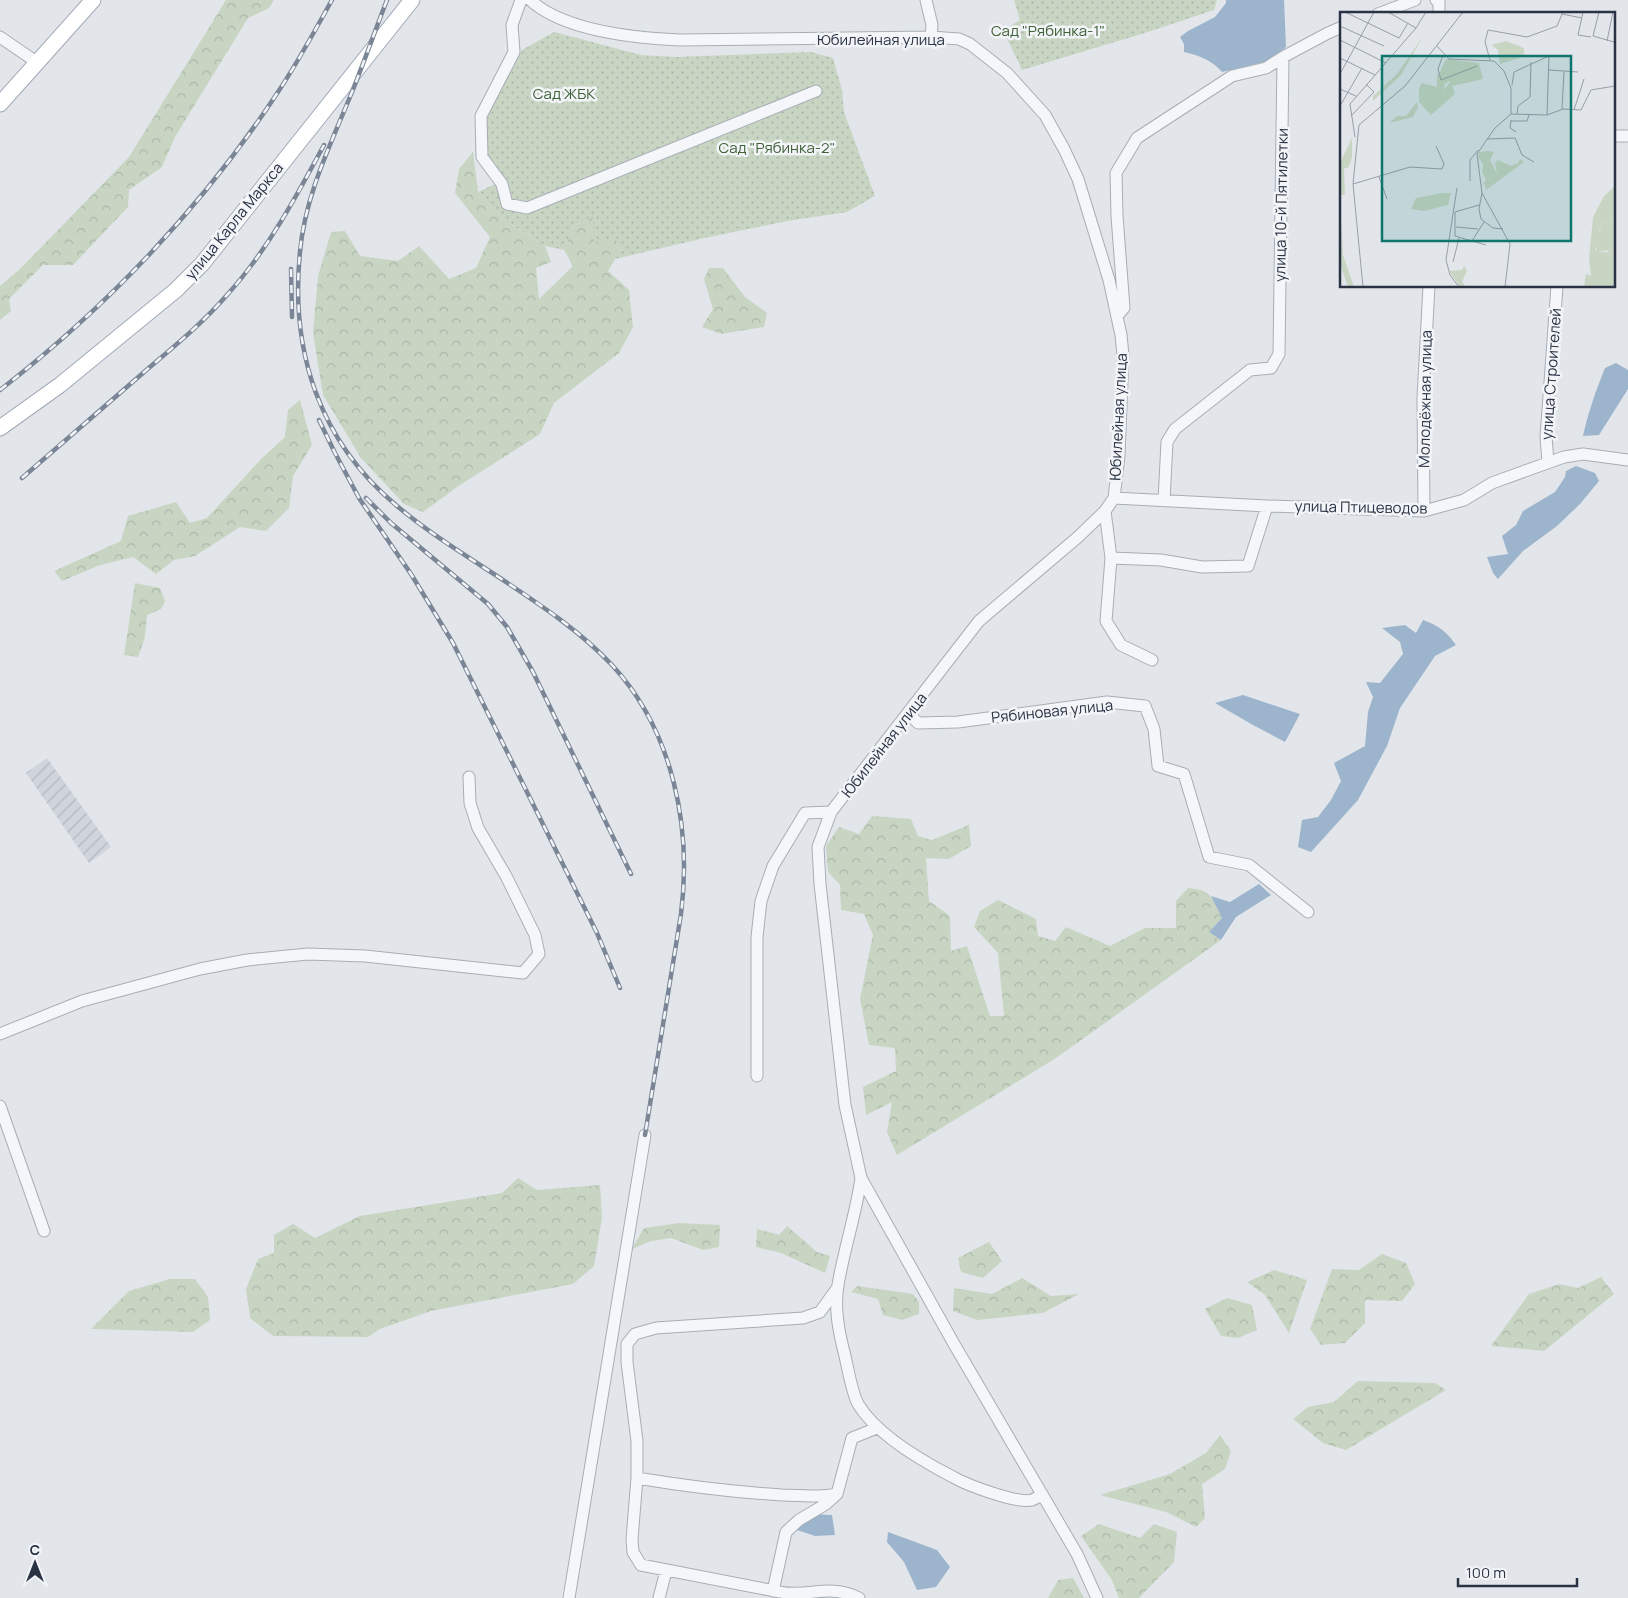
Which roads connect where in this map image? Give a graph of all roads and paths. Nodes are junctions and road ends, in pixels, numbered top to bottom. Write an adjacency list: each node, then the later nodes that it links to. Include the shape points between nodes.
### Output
1 (93, 0): 14 (main road)
2 (412, 0): 20 (main road, улица Карла Маркса, via 191,276 60,385)
3 (521, 0): 15 (street, via 512,25 514,52 481,116 482,157 502,184 507,204 527,208)
4 (530, 0): 12 (street, Юбилейная улица, via 550,14 578,24 653,39)
5 (926, 0): 12 (street, via 932,25)
6 (1415, 0): 8 (street)
7 (1436, 0): 9 (street, via 1440,2)
8 (1383, 12)
9 (1439, 12)
10 (1340, 29): 13 (street)
11 (0, 37): 14 (street)
12 (931, 37): 19 (street, Юбилейная улица, via 960,39 981,51 1007,73 1045,115 1078,179)
13 (1283, 56): 19 (street, via 1266,68 1232,76 1137,138 1116,173 1124,308); 24 (street, улица 10-й Пятилетки, via 1279,354 1271,368 1250,370 1176,429 1166,442)
14 (38, 63): 16 (main road)
15 (816, 91)
16 (0, 104)
17 (1429, 288): 26 (street, Молодёжная улица, via 1423,398)
18 (1557, 288): 22 (street, улица Строителей, via 1546,436)
19 (1117, 316): 23 (street, Юбилейная улица, via 1123,354)
20 (0, 428)
21 (1628, 460): 22 (street, улица Птицеводов, via 1583,454)
22 (1548, 462): 26 (street, улица Птицеводов, via 1492,483 1464,500)
23 (1114, 498): 24 (street, улица Птицеводов); 27 (street, Юбилейная улица)
24 (1164, 501): 25 (street, улица Птицеводов)
25 (1267, 506): 26 (street, улица Птицеводов); 28 (street, via 1248,566 1202,567 1161,560)
26 (1424, 511)
27 (1106, 512): 28 (street); 30 (street, Юбилейная улица, via 979,621)
28 (1111, 558): 29 (street, via 1106,621 1122,645)
29 (1152, 660)
30 (909, 714): 32 (street, Юбилейная улица); 33 (street, Рябиновая улица, via 918,723 958,722 1107,702 1145,706 1154,729 1158,766 1184,774 1208,857 1249,865)
31 (469, 777): 34 (street, via 470,803 478,828 535,935 539,954 523,973 327,954 247,960 200,969 82,1001)
32 (831, 812): 35 (street, via 805,813 773,866 762,901 757,937); 38 (street, Юбилейная улица, via 818,847 820,884 845,1105)
33 (1308, 912)
34 (0, 1034)
35 (758, 1076)
36 (0, 1106): 39 (street)
37 (645, 1135): 47 (street)
38 (861, 1178): 40 (street); 44 (street, Юбилейная улица)
39 (44, 1231)
40 (838, 1287): 41 (street, via 837,1318 858,1403); 42 (street, via 820,1312 804,1318 656,1328 635,1334 627,1344 627,1362)
41 (877, 1428): 43 (street, via 852,1438); 44 (street, via 928,1464 986,1492 1031,1501)
42 (637, 1478): 43 (street, via 694,1488 760,1494 824,1497); 45 (street, via 633,1552 642,1565)
43 (837, 1494): 46 (street, via 786,1532)
44 (1042, 1495): 50 (street, Юбилейная улица, via 1077,1554)
45 (666, 1571): 46 (street); 48 (street)
46 (773, 1591): 49 (street, via 788,1596 805,1597 830,1592)
47 (570, 1598)
48 (660, 1598)
49 (859, 1598)
50 (1096, 1598)

